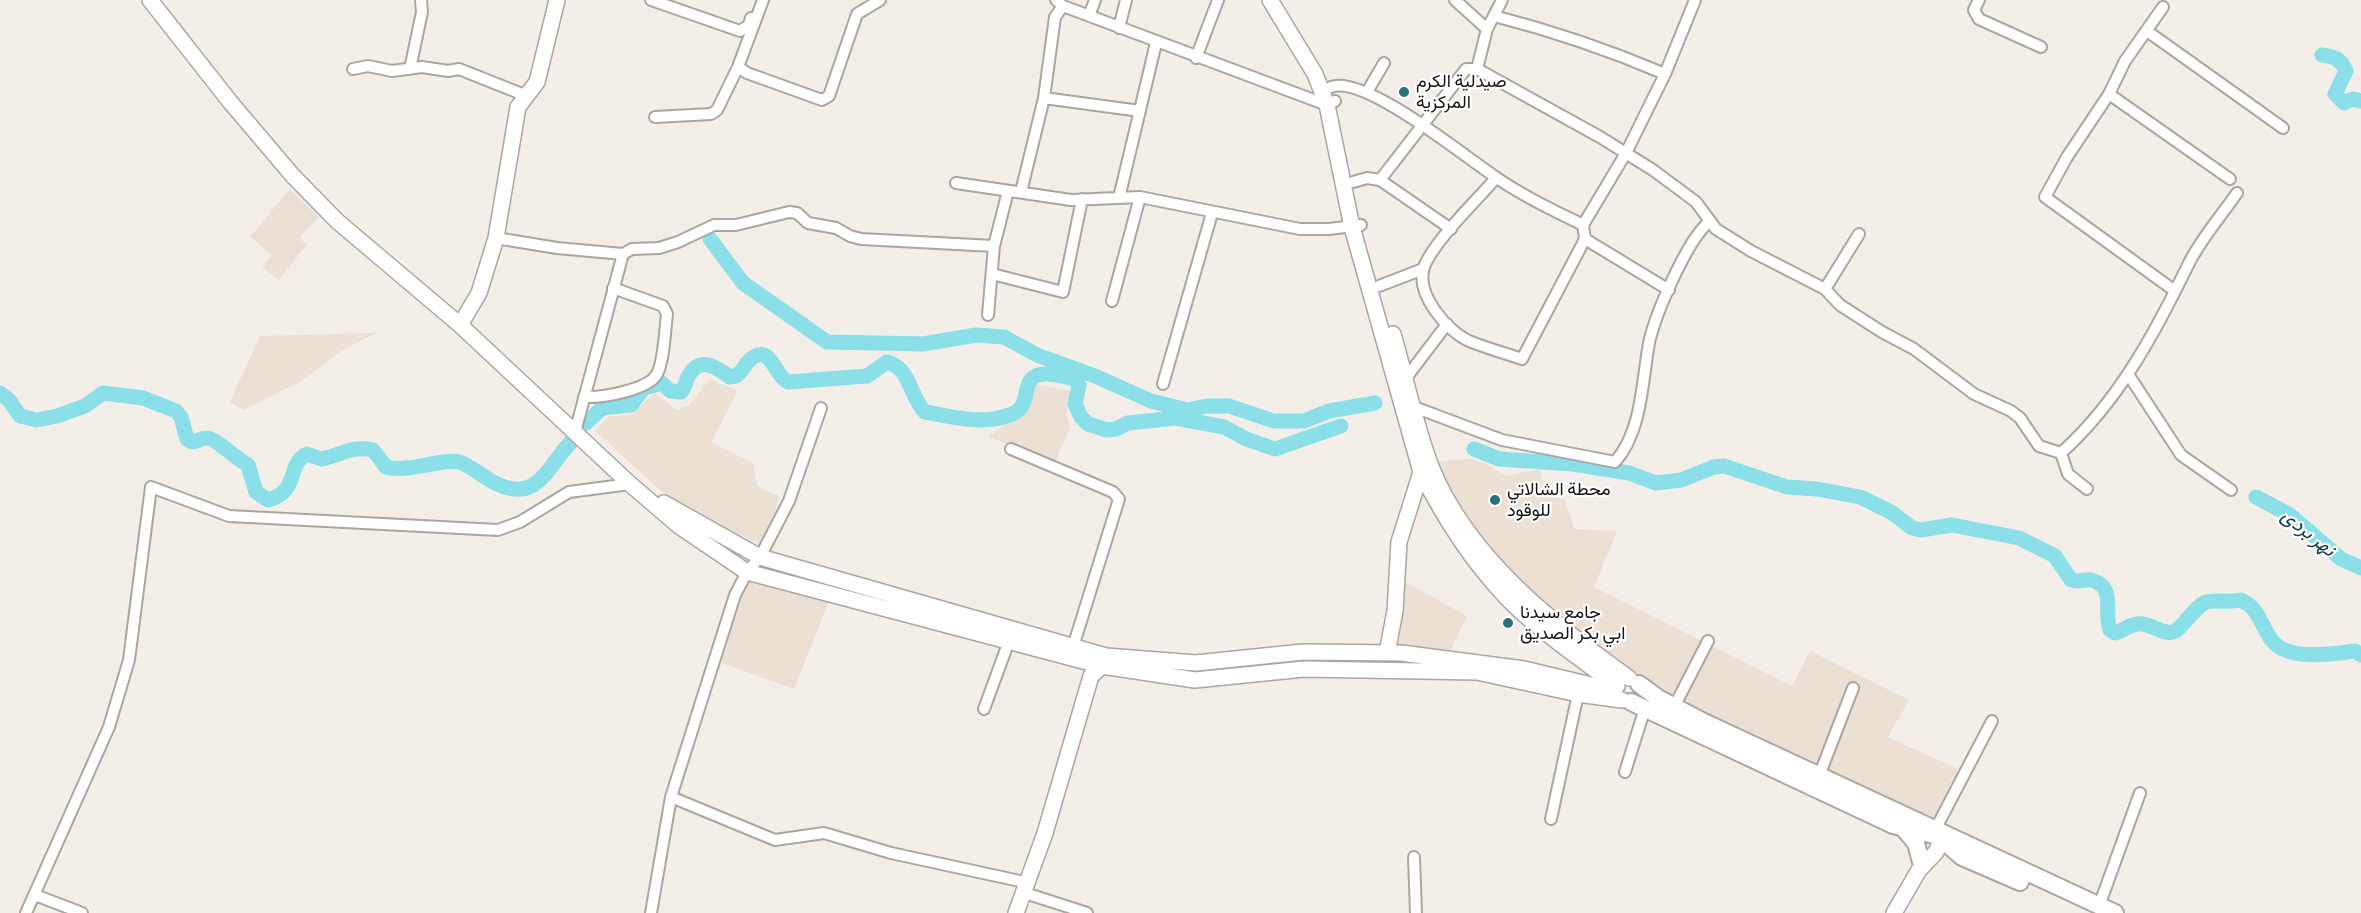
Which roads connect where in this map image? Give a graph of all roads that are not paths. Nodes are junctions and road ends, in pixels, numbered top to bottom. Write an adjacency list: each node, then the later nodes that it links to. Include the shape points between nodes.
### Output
1 (150, 0): 74 (main road, via 293,176 337,221)
2 (421, 0): 30 (street)
3 (558, 0): 35 (main road, via 537,82)
4 (651, 0): 5 (street, via 740,31 749,26)
5 (756, 0)
6 (763, 0): 28 (street)
7 (880, 0): 28 (street, via 857,14 829,96 822,100 747,73)
8 (1095, 0): 19 (street)
9 (1126, 0): 21 (street)
10 (1270, 0): 37 (main road)
11 (1280, 0): 37 (main road, via 1314,52)
12 (1455, 0): 22 (street)
13 (1502, 0): 20 (street)
14 (1695, 0): 32 (street)
15 (1979, 0): 25 (street, via 1974,10 1979,19)
16 (1214, 1): 26 (street)
17 (1060, 3): 19 (street); 36 (street)
18 (2163, 7): 23 (street)
19 (1089, 16): 21 (street)
20 (1494, 16): 22 (street); 32 (street, via 1554,32)
21 (1119, 28): 24 (street)
22 (1487, 29): 31 (street)
23 (2146, 31): 34 (street); 41 (street)
24 (1156, 43): 26 (street); 38 (street)
25 (2041, 46)
26 (1196, 58): 37 (street)
27 (1384, 63): 33 (street)
28 (738, 66): 39 (street, via 717,110 711,114)
29 (353, 69): 30 (street)
30 (410, 69): 35 (street, via 459,69)
31 (1477, 69): 40 (street, via 1466,69); 42 (street)
32 (1665, 74): 42 (street)
33 (1367, 93): 37 (street, via 1346,85); 40 (street)
34 (2109, 94): 44 (street); 70 (street, via 2045,196)
35 (527, 96): 60 (main road, via 518,107)
36 (1044, 98): 38 (street); 49 (street)
37 (1331, 98): 46 (main road); 57 (main road)
38 (1140, 111): 52 (street)
39 (655, 117)
40 (1424, 126): 43 (street); 45 (street)
41 (2283, 128)
42 (1626, 153): 55 (street, via 1696,202); 56 (street)
43 (1496, 178): 56 (street); 58 (street)
44 (2230, 179)
45 (1380, 180): 46 (street); 58 (street)
46 (1353, 182): 57 (main road)
47 (956, 183): 48 (street)
48 (1008, 191): 49 (street); 62 (street)
49 (1021, 192): 53 (street)
50 (2237, 193): 70 (street, via 2196,252)
51 (1140, 197): 52 (street); 54 (street); 71 (street)
52 (1119, 198): 53 (street)
53 (1082, 199): 65 (street, via 1063,292)
54 (1212, 213): 57 (street, via 1299,229); 77 (street)
55 (1709, 222): 68 (street, via 1751,251); 69 (street, via 1697,235)
56 (1583, 225): 61 (street)
57 (1357, 226): 66 (main road); 84 (main road)
58 (1451, 229): 64 (street)
59 (1859, 234): 68 (street)
60 (496, 238): 63 (street); 74 (main road, via 479,293)
61 (1585, 240): 69 (street); 73 (street, via 1521,358 1468,340)
62 (994, 246): 63 (street, via 861,240 789,212 736,225 714,225 659,248 632,249); 65 (street)
63 (622, 254): 67 (street)
64 (1423, 269): 66 (street); 73 (street, via 1428,297)
65 (992, 274): 72 (street)
66 (1379, 286): 76 (main road)
67 (613, 288): 78 (street); 78 (street, via 663,306 667,314 658,372 652,380 605,398)
68 (1825, 289): 83 (street, via 1840,305 1914,349 1974,394 2011,411 2039,446)
69 (1669, 290): 79 (street, via 1653,327 1647,372 1625,451 1615,462 1502,440)
70 (2175, 291): 75 (street)
71 (1112, 302)
72 (988, 315)
73 (1447, 324): 76 (street)
74 (460, 325): 81 (main road)
75 (2128, 374): 83 (street); 87 (street, via 2181,455)
76 (1406, 378): 79 (main road)
77 (1163, 384)
78 (584, 398): 81 (street)
79 (1414, 407): 96 (main road, via 1432,468 1446,498 1488,557)
80 (821, 408): 88 (street, via 789,501)
81 (575, 432): 85 (main road)
82 (1011, 450): 92 (street, via 1113,492 1119,499)
83 (2061, 453): 86 (street, via 2068,474)
84 (1421, 472): 93 (main road, via 1399,542 1395,611); 96 (main road, via 1436,502 1478,564 1506,597 1538,626)
85 (630, 484): 88 (main road); 89 (main road, via 679,526); 111 (street, via 569,492 520,522 498,530 230,516 151,487 129,660 109,727)
86 (2087, 489)
87 (2231, 490)
88 (760, 557): 89 (street); 92 (main road)
89 (747, 572): 90 (main road); 104 (street, via 735,595)
90 (1009, 641): 94 (main road); 99 (street)
91 (1708, 641): 98 (street)
92 (1073, 647): 94 (main road)
93 (1387, 653): 94 (main road, via 1304,652 1196,663); 96 (main road, via 1486,663)
94 (1095, 662): 97 (main road, via 1195,680 1304,669 1477,672); 110 (main road)
95 (1853, 688): 102 (street)
96 (1629, 693): 97 (main road); 98 (main road); 101 (street); 106 (main road)
97 (1578, 694): 105 (street)
98 (1674, 707): 102 (main road)
99 (984, 710)
100 (1992, 721): 107 (street)
101 (1625, 772)
102 (1819, 776): 107 (main road)
103 (2140, 794): 112 (street)
104 (671, 797): 110 (street, via 775,840 824,833); 115 (street)
105 (1551, 819)
106 (1904, 829): 107 (main road); 109 (main road, via 1916,843)
107 (1938, 835): 109 (main road); 112 (main road, via 1984,860)
108 (1414, 857): 118 (street)
109 (1920, 866): 119 (main road)
110 (1027, 888): 116 (main road); 117 (street)
111 (35, 896): 113 (street); 114 (street)
112 (2095, 909): 120 (main road)
113 (26, 913)
114 (82, 913)
115 (651, 913)
116 (1016, 913)
117 (1087, 913)
118 (1416, 913)
119 (1894, 913)
120 (2115, 913)

